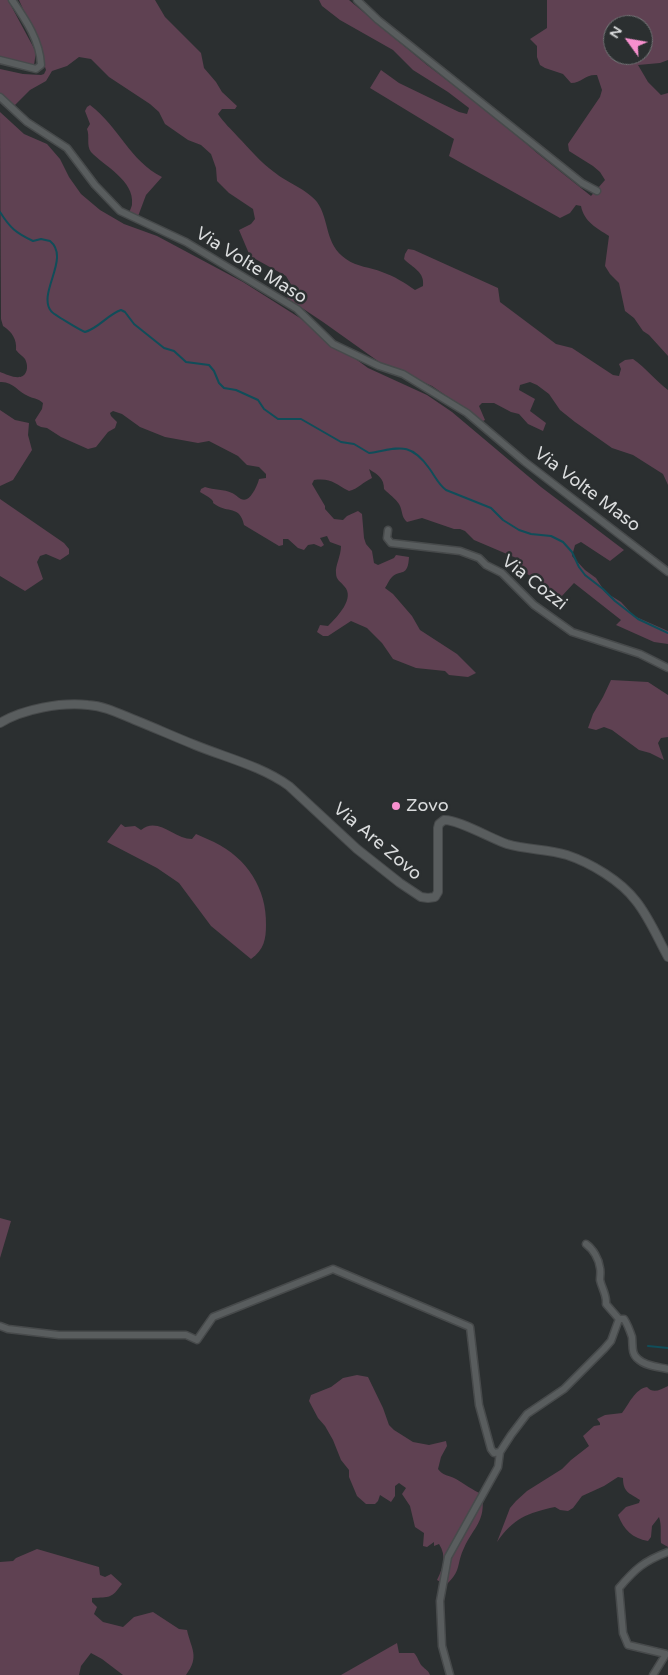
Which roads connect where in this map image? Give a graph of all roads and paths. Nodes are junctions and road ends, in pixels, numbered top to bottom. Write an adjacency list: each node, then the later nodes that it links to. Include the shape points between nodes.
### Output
1 (12, 0): 3 (street, via 27,22 41,53 42,65 36,69)
2 (357, 0): 5 (street, via 582,184)
3 (0, 60)
4 (0, 97): 7 (street, Via Volte Maso, via 27,122 67,148 95,186 120,211 186,242 297,309 333,344 403,374 467,413)
5 (597, 191)
6 (388, 530): 8 (street, Via Cozzi, via 387,538 391,543 460,550 479,558 502,573 534,605 572,632 640,654)
7 (668, 572)
8 (668, 668)
9 (0, 723): 10 (street, Via Are Zovo, via 10,717 50,707 90,705 114,711 247,764 289,786 357,849 424,898 434,897 438,892 438,828 444,820 460,823 508,844 567,855 625,888 637,902)
10 (668, 957)
11 (586, 1244): 12 (street, via 598,1259 606,1304)
12 (619, 1319): 14 (street, via 624,1319 629,1327 637,1359); 15 (street, via 611,1341 604,1349 564,1389 527,1414)
13 (0, 1326): 15 (street, via 59,1335 186,1335 196,1340 213,1317 333,1269 470,1328 479,1405 490,1449 494,1453)
14 (668, 1369)
15 (500, 1452): 17 (street, via 498,1467 448,1557 440,1601 442,1646)
16 (668, 1552): 18 (street, via 634,1570 619,1588 623,1633 628,1644 666,1654)
17 (450, 1675)
18 (653, 1675)

